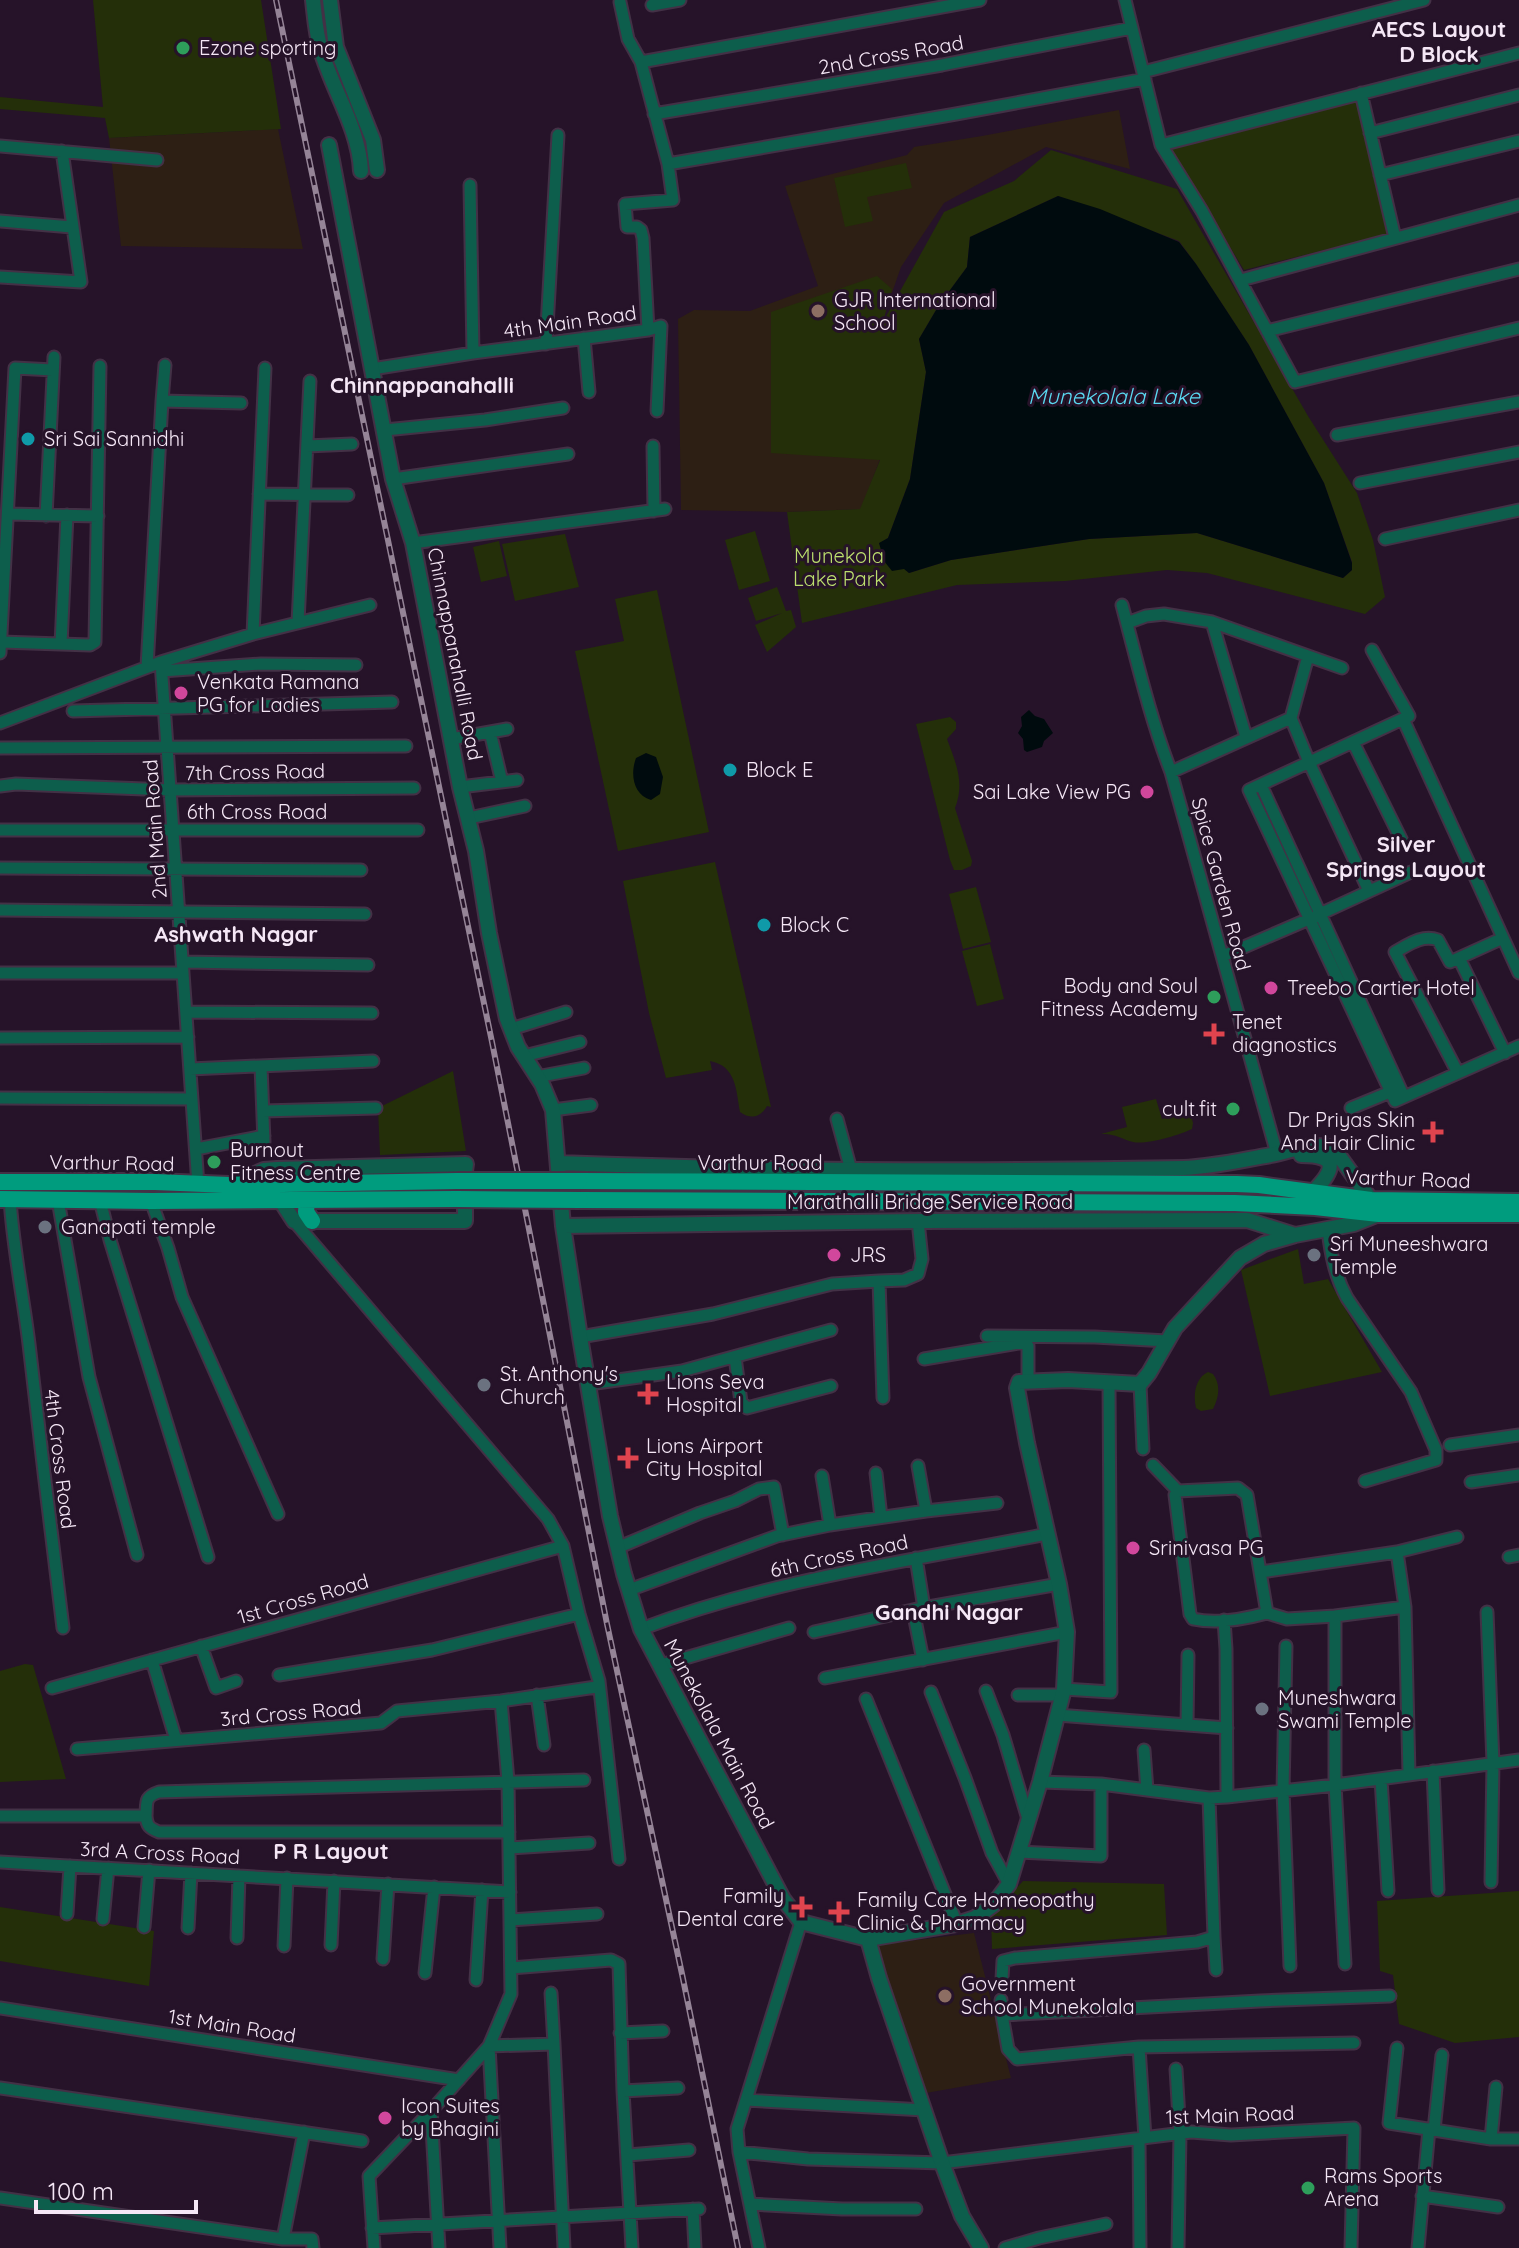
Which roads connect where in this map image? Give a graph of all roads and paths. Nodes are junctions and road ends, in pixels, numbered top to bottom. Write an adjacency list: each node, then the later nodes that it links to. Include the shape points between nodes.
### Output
1 (313, 0): 26 (street, via 318,42 358,144)
2 (330, 0): 25 (street, via 334,39 373,140)
3 (680, 0): 8 (street)
4 (980, 0): 11 (street)
5 (1125, 0): 9 (street)
6 (1424, 0): 12 (street)
7 (620, 2): 11 (street, via 628,39)
8 (652, 5)
9 (1132, 28): 12 (street); 15 (street, 2nd Cross Road)
10 (1519, 53): 13 (street)
11 (641, 62): 15 (street)
12 (1144, 75): 20 (street); 24 (street)
13 (1361, 93): 16 (street); 20 (street)
14 (1519, 95): 16 (street)
15 (654, 114): 24 (street)
16 (1370, 133): 27 (street)
17 (558, 135): 40 (street)
18 (1519, 141): 27 (street)
19 (329, 145): 45 (street, Chinnappanahalli Road)
20 (1161, 145): 35 (street)
21 (0, 146): 22 (street)
22 (62, 151): 23 (street); 31 (street)
23 (157, 160)
24 (668, 164): 37 (street, 4th Main Road, via 673,200 625,204 627,227 637,227 643,238)
25 (377, 170)
26 (361, 171)
27 (1380, 175): 32 (street)
28 (470, 185): 41 (street)
29 (1519, 205): 32 (street)
30 (0, 221): 31 (street)
31 (72, 227): 34 (street, via 81,282)
32 (1395, 238): 35 (street)
33 (1519, 269): 38 (street)
34 (0, 277)
35 (1241, 280): 38 (street)
36 (1519, 328): 38 (street, via 1295,382)
37 (648, 330): 39 (street, 4th Main Road); 52 (street, via 661,326)
38 (1267, 331)
39 (584, 338): 40 (street, 4th Main Road); 47 (street)
40 (546, 344): 41 (street, 4th Main Road)
41 (473, 353): 45 (street, 4th Main Road)
42 (165, 365): 48 (street)
43 (100, 366): 69 (street)
44 (265, 368): 62 (street)
45 (372, 369): 53 (street, Chinnappanahalli Road)
46 (310, 381): 56 (street)
47 (589, 392)
48 (162, 401): 50 (street); 83 (street)
49 (1519, 402): 54 (street)
50 (241, 403)
51 (563, 408): 53 (street)
52 (657, 411)
53 (385, 430): 60 (street, Chinnappanahalli Road)
54 (1337, 435)
55 (352, 444): 56 (street)
56 (307, 446): 63 (street)
57 (653, 446): 71 (street, via 660,510)
58 (1519, 452): 61 (street)
59 (568, 454): 60 (street)
60 (393, 479): 71 (street, Chinnappanahalli Road)
61 (1360, 483)
62 (259, 494): 63 (street); 77 (street)
63 (305, 494): 64 (street); 74 (street)
64 (348, 495)
65 (1519, 510): 70 (street)
66 (8, 514): 68 (street); 68 (street, via 15,368 53,364); 79 (street)
67 (67, 515): 68 (street); 69 (street); 78 (street)
68 (46, 516)
69 (98, 516): 78 (street, via 95,642)
70 (1385, 539)
71 (413, 543): 95 (street, Chinnappanahalli Road)
72 (370, 605): 74 (street)
73 (1122, 605): 76 (street, Spice Garden Road)
74 (298, 622): 77 (street)
75 (1212, 622): 76 (street, via 1164,614); 81 (street); 94 (street)
76 (1127, 623): 101 (street, Spice Garden Road)
77 (253, 634): 84 (street)
78 (61, 644): 79 (street)
79 (1, 648)
80 (1372, 650): 90 (street, via 1409,716)
81 (1308, 656): 85 (street); 89 (street)
82 (356, 665): 84 (street)
83 (147, 667): 84 (street); 91 (street)
84 (162, 667): 87 (street, 2nd Main Road)
85 (1342, 668)
86 (392, 702): 87 (street)
87 (164, 707): 88 (street); 99 (street, 2nd Main Road)
88 (73, 711)
89 (1291, 718): 94 (street); 100 (street)
90 (1403, 719): 96 (street); 124 (street)
91 (0, 723)
92 (507, 729): 93 (street)
93 (490, 732): 95 (street); 103 (street)
94 (1246, 737): 101 (street)
95 (451, 739): 106 (street, Chinnappanahalli Road)
96 (1353, 742): 100 (street); 114 (street)
97 (406, 746): 99 (street)
98 (0, 748): 99 (street)
99 (167, 748): 108 (street, 2nd Main Road)
100 (1309, 762): 104 (street); 119 (street)
101 (1171, 772): 125 (street, Spice Garden Road)
102 (517, 780): 103 (street)
103 (502, 782): 106 (street)
104 (1261, 785): 123 (street); 123 (street, via 1249,790)
105 (0, 786): 108 (street, 7th Cross Road)
106 (460, 787): 110 (street, Chinnappanahalli Road)
107 (414, 788): 108 (street, 7th Cross Road)
108 (170, 790): 112 (street, 2nd Main Road)
109 (525, 806): 110 (street)
110 (469, 818): 134 (street, Chinnappanahalli Road)
111 (0, 830): 112 (street, 6th Cross Road)
112 (173, 830): 113 (street, 6th Cross Road); 116 (street, 2nd Main Road)
113 (418, 830)
114 (1402, 841)
115 (0, 868): 116 (street)
116 (176, 870): 117 (street); 121 (street, 2nd Main Road)
117 (361, 870)
118 (1411, 872): 119 (street)
119 (1369, 891): 123 (street)
120 (0, 910): 121 (street)
121 (179, 911): 122 (street); 128 (street, 2nd Main Road)
122 (365, 914)
123 (1314, 917): 125 (street); 147 (street)
124 (1503, 938): 126 (street); 130 (street)
125 (1223, 956): 157 (street, Spice Garden Road)
126 (1459, 958): 139 (street); 145 (street, via 1450,962 1438,940 1430,937 1395,952)
127 (368, 965): 128 (street)
128 (183, 967): 129 (street); 131 (street, 2nd Main Road)
129 (0, 973)
130 (1519, 973)
131 (186, 1012): 133 (street); 135 (street, 2nd Main Road)
132 (566, 1012): 134 (street)
133 (372, 1013)
134 (511, 1029): 140 (street, Chinnappanahalli Road)
135 (188, 1037): 136 (street); 144 (street, 2nd Main Road)
136 (0, 1038)
137 (580, 1042): 140 (street)
138 (1519, 1046): 139 (street)
139 (1505, 1053): 145 (street)
140 (524, 1056): 146 (street, Chinnappanahalli Road)
141 (373, 1061): 142 (street)
142 (261, 1066): 144 (street); 154 (street)
143 (584, 1068): 146 (street)
144 (190, 1069): 149 (street, 2nd Main Road)
145 (1458, 1073): 147 (street)
146 (536, 1077): 153 (street, Chinnappanahalli Road)
147 (1396, 1096): 152 (street)
148 (0, 1098): 149 (street)
149 (192, 1099): 156 (street, 2nd Main Road)
150 (591, 1105): 153 (street)
151 (376, 1108): 154 (street)
152 (1351, 1108)
153 (553, 1110): 158 (street, Chinnappanahalli Road)
154 (263, 1111): 156 (street, via 264,1139)
155 (837, 1119): 159 (street)
156 (196, 1149): 161 (street, 2nd Main Road)
157 (1277, 1154): 159 (street, Marathalli Bridge Service Road, via 1193,1167); 162 (street, Marathalli Bridge Service Road, via 1315,1155 1329,1161 1329,1174); 171 (street, Marathalli Bridge Service Road, via 1334,1149)
158 (558, 1163): 159 (street, Marathalli Bridge Service Road); 177 (street, Munekolala Main Road)
159 (851, 1170)
160 (0, 1182): 161 (main road, Varthur Road)
161 (198, 1185): 162 (main road, Varthur Road, bridge, via 463,1172 579,1181 1237,1184)
162 (1312, 1193): 171 (main road, Varthur Road)
163 (5, 1199): 164 (main road, Varthur Road); 228 (street, 4th Cross Road, via 29,1345)
164 (58, 1200): 165 (main road, Varthur Road); 215 (street, via 89,1377)
165 (100, 1200): 167 (main road, Varthur Road); 216 (street)
166 (307, 1200): 168 (main road, Varthur Road); 172 (main road, Varthur Road); 175 (main road)
167 (151, 1201): 168 (main road, Varthur Road); 206 (street, via 182,1297)
168 (281, 1201): 174 (street)
169 (1519, 1202): 171 (main road, Varthur Road)
170 (1276, 1205): 171 (main road, Varthur Road); 172 (main road, Varthur Road, bridge, via 580,1200); 179 (street, via 1301,1218)
171 (1375, 1207): 173 (main road, Varthur Road); 178 (street, Marathalli Bridge Service Road, via 1354,1224)
172 (463, 1210): 175 (street)
173 (1519, 1214)
174 (294, 1221): 175 (street); 212 (street, via 548,1519)
175 (312, 1221)
176 (918, 1221): 177 (street, Marathalli Bridge Service Road); 179 (street, Marathalli Bridge Service Road, via 1247,1220); 180 (street, via 918,1274)
177 (563, 1226): 183 (street, Munekolala Main Road)
178 (1328, 1230): 179 (street, Marathalli Bridge Service Road); 201 (street, via 1338,1282 1411,1392 1436,1450 1436,1460)
179 (1295, 1235): 184 (street, via 1240,1258)
180 (879, 1281): 183 (street, via 832,1284 713,1314); 192 (street)
181 (831, 1330): 185 (street)
182 (987, 1336): 184 (street)
183 (580, 1337): 189 (street, Munekolala Main Road)
184 (1167, 1341): 190 (street)
185 (735, 1357): 189 (street, via 682,1371); 191 (street, via 741,1402 747,1408)
186 (924, 1359): 187 (street, via 1025,1342)
187 (1028, 1381): 188 (street); 209 (street, via 1017,1388)
188 (1109, 1383): 190 (street); 246 (street, via 1111,1692)
189 (589, 1384): 213 (street, Munekolala Main Road)
190 (1140, 1384): 195 (street)
191 (831, 1386)
192 (883, 1398)
193 (1519, 1435): 194 (street)
194 (1450, 1445)
195 (1143, 1449)
196 (1153, 1465): 203 (street)
197 (918, 1466): 205 (street)
198 (876, 1473): 207 (street)
199 (1519, 1475): 202 (street)
200 (822, 1476): 208 (street)
201 (1365, 1481)
202 (1471, 1482)
203 (1178, 1491): 218 (street, via 1238,1488 1247,1495); 227 (street, via 1190,1614 1203,1621)
204 (997, 1503): 205 (street)
205 (926, 1511): 207 (street)
206 (278, 1514)
207 (881, 1517): 208 (street)
208 (830, 1525): 210 (street)
209 (1047, 1534): 217 (street, 6th Cross Road); 219 (street)
210 (783, 1535): 213 (street, via 774,1487); 220 (street)
211 (1457, 1537): 214 (street)
212 (563, 1546): 225 (street); 233 (street, 1st Cross Road)
213 (617, 1548): 220 (street, Munekolala Main Road)
214 (1397, 1552): 218 (street); 221 (street)
215 (137, 1555)
216 (208, 1557)
217 (916, 1558): 222 (street); 230 (street, 6th Cross Road, via 786,1584)
218 (1261, 1572): 224 (street)
219 (1059, 1584): 222 (street); 232 (street)
220 (629, 1590): 230 (street, Munekolala Main Road)
221 (1405, 1607): 226 (street); 261 (street)
222 (919, 1609): 231 (street); 237 (street)
223 (1487, 1612): 259 (street)
224 (1267, 1613): 226 (street, via 1287,1619); 227 (street)
225 (579, 1614): 239 (street, via 432,1650); 242 (street)
226 (1335, 1616): 267 (street)
227 (1224, 1620): 253 (street)
228 (63, 1628)
229 (789, 1628): 238 (street)
230 (641, 1629): 238 (street, Munekolala Main Road)
231 (814, 1632)
232 (1067, 1632): 237 (street); 246 (street)
233 (201, 1646): 236 (street, 1st Cross Road); 241 (street, via 216,1688)
234 (1286, 1646): 269 (street)
235 (1188, 1655): 252 (street)
236 (152, 1660): 243 (street, 1st Cross Road); 254 (street)
237 (923, 1660): 240 (street)
238 (661, 1665): 300 (street, Munekolala Main Road, via 783,1899)
239 (279, 1675)
240 (825, 1678)
241 (236, 1681)
242 (598, 1685): 247 (street, 3rd Cross Road); 279 (street)
243 (52, 1688)
244 (986, 1691): 274 (street)
245 (931, 1692): 290 (street, via 992,1853)
246 (1064, 1692): 248 (street); 251 (street)
247 (537, 1695): 250 (street, 3rd Cross Road); 255 (street)
248 (1018, 1695)
249 (866, 1699): 301 (street)
250 (501, 1701): 254 (street, 3rd Cross Road, via 397,1711 381,1723); 264 (street)
251 (1057, 1715): 252 (street); 265 (street)
252 (1187, 1725): 253 (street)
253 (1227, 1728): 270 (street)
254 (176, 1740): 256 (street, 3rd Cross Road)
255 (544, 1745)
256 (77, 1749)
257 (1144, 1750): 268 (street)
258 (1519, 1760): 259 (street)
259 (1493, 1763): 260 (street); 288 (street)
260 (1433, 1771): 261 (street); 293 (street)
261 (1409, 1774): 262 (street)
262 (1381, 1779): 267 (street); 294 (street)
263 (584, 1780): 264 (street)
264 (508, 1781): 273 (street, via 159,1792 147,1800); 275 (street)
265 (1040, 1782): 266 (street); 274 (street)
266 (1101, 1784): 268 (street); 278 (street, via 1101,1856)
267 (1335, 1785): 269 (street); 310 (street)
268 (1147, 1790): 271 (street)
269 (1283, 1791): 270 (street); 311 (street)
270 (1227, 1797): 271 (street)
271 (1209, 1798): 304 (street)
272 (0, 1816): 273 (street)
273 (146, 1816): 275 (street, via 146,1824 159,1832)
274 (1028, 1819): 278 (street)
275 (509, 1832): 277 (street)
276 (589, 1843): 277 (street)
277 (510, 1848): 295 (street)
278 (1019, 1852): 290 (street)
279 (619, 1859)
280 (0, 1862): 281 (street, 3rd A Cross Road)
281 (70, 1866): 282 (street, 3rd A Cross Road); 296 (street)
282 (108, 1868): 283 (street, 3rd A Cross Road); 298 (street)
283 (149, 1870): 284 (street, 3rd A Cross Road); 302 (street)
284 (191, 1873): 285 (street, 3rd A Cross Road); 303 (street)
285 (239, 1876): 286 (street, 3rd A Cross Road); 305 (street)
286 (287, 1878): 287 (street, 3rd A Cross Road); 308 (street)
287 (334, 1881): 289 (street, 3rd A Cross Road); 307 (street)
288 (1491, 1882)
289 (388, 1884): 291 (street, 3rd A Cross Road); 309 (street)
290 (1009, 1884): 301 (street, via 993,1905)
291 (434, 1887): 292 (street, 3rd A Cross Road); 314 (street)
292 (482, 1890): 295 (street, 3rd A Cross Road); 316 (street)
293 (1438, 1890)
294 (1388, 1891)
295 (510, 1892): 299 (street)
296 (67, 1914)
297 (597, 1914): 299 (street)
298 (103, 1919)
299 (511, 1920): 312 (street)
300 (801, 1922): 306 (street); 336 (street)
301 (957, 1924): 306 (street)
302 (144, 1927)
303 (188, 1928)
304 (1214, 1937): 313 (street); 315 (street, via 1015,1958 1003,1961)
305 (237, 1938)
306 (868, 1939): 337 (street)
307 (331, 1945)
308 (284, 1946)
309 (383, 1959)
310 (1345, 1964)
311 (1290, 1966)
312 (511, 1968): 323 (street, via 616,1962); 326 (street, via 511,1994)
313 (1216, 1970)
314 (425, 1973)
315 (1002, 1979)
316 (476, 1980)
317 (551, 1993): 325 (street)
318 (1390, 1996): 321 (street)
319 (1001, 2000): 321 (street)
320 (0, 2008): 331 (street, 1st Main Road)
321 (1002, 2015): 327 (street, via 1008,2049 1017,2059)
322 (663, 2031): 323 (street)
323 (620, 2033): 335 (street)
324 (1354, 2043): 327 (street)
325 (554, 2044): 326 (street); 356 (street)
326 (489, 2046): 331 (street); 357 (street)
327 (1139, 2047): 342 (street)
328 (1397, 2048): 339 (street, via 1389,2123)
329 (1442, 2055): 339 (street)
330 (1176, 2069): 341 (street)
331 (459, 2080): 338 (street)
332 (1496, 2087): 343 (street)
333 (0, 2088): 340 (street)
334 (678, 2088): 335 (street)
335 (623, 2091): 348 (street)
336 (746, 2100): 337 (street); 347 (street, via 737,2129)
337 (924, 2110): 349 (street)
338 (431, 2111): 358 (street); 360 (street, via 369,2176)
339 (1432, 2129): 343 (street); 350 (street)
340 (304, 2132): 345 (street); 361 (street)
341 (1180, 2134): 342 (street, 1st Main Road); 373 (street); 374 (street, 1st Main Road, via 1354,2128)
342 (1142, 2138): 349 (street, 1st Main Road); 372 (street)
343 (1491, 2139): 344 (street)
344 (1519, 2139)
345 (362, 2141)
346 (689, 2150): 348 (street)
347 (739, 2152): 349 (street, 1st Main Road); 352 (street)
348 (628, 2155): 355 (street)
349 (942, 2163): 370 (street)
350 (1422, 2196): 353 (street); 375 (street)
351 (0, 2198): 361 (street)
352 (750, 2204): 354 (street); 369 (street)
353 (1498, 2207)
354 (916, 2209)
355 (631, 2214): 356 (street); 367 (street); 368 (street, via 696,2209)
356 (562, 2218): 357 (street); 366 (street)
357 (498, 2221): 358 (street); 365 (street)
358 (438, 2224): 360 (street); 364 (street)
359 (1106, 2224): 371 (street)
360 (372, 2228): 363 (street)
361 (283, 2239): 362 (street, via 312,2239)
362 (313, 2248)
363 (374, 2248)
364 (439, 2248)
365 (500, 2248)
366 (564, 2248)
367 (632, 2248)
368 (695, 2248)
369 (759, 2248)
370 (981, 2248)
371 (1005, 2248)
372 (1140, 2248)
373 (1178, 2248)
374 (1351, 2248)
375 (1418, 2248)

